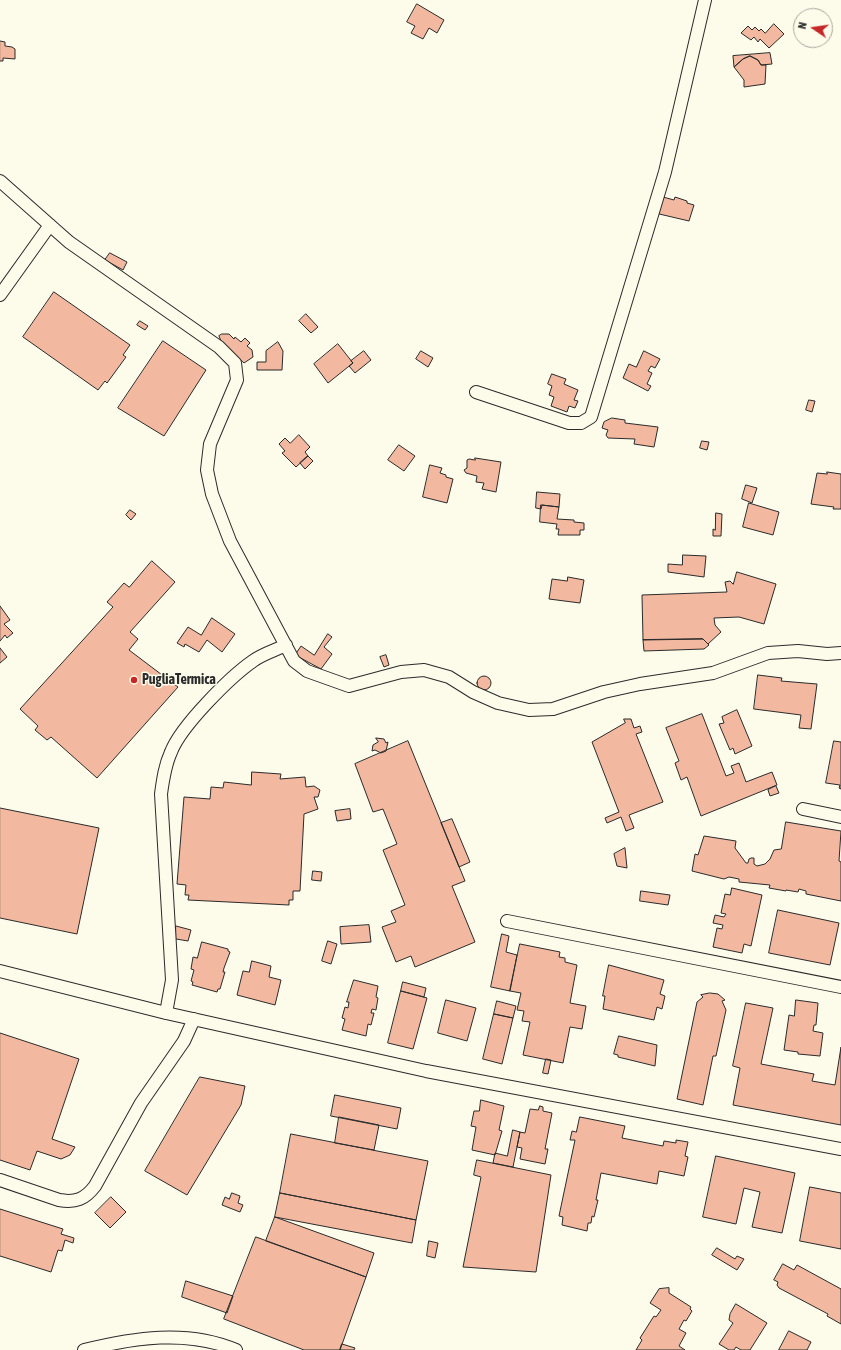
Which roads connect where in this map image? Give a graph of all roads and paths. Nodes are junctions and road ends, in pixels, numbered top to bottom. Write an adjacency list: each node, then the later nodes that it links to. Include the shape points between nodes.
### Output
1 (705, 0): 5 (street, via 665,172 591,417 581,423 569,423)
2 (0, 180): 3 (street)
3 (50, 225): 4 (street); 6 (street, via 69,242 220,347 235,364 237,380 210,444 207,470 212,494 230,541)
4 (0, 295)
5 (476, 392)
6 (286, 645): 7 (street, via 294,661 304,670 349,686 401,672 424,670 449,677 473,692 498,703 529,710 552,709 626,688 713,673 768,653); 13 (street, via 253,660 214,696 171,750 163,774 161,794 172,980)
7 (841, 653)
8 (803, 809): 9 (street)
9 (841, 817)
10 (506, 921): 12 (street)
11 (0, 971): 13 (street)
12 (841, 987)
13 (166, 1013): 14 (street)
14 (194, 1019): 15 (street, via 426,1071); 16 (street, via 184,1041 141,1103 89,1194 80,1200 69,1202)
15 (841, 1149)
16 (0, 1180)
17 (84, 1350): 18 (street, via 157,1336 205,1340)
18 (236, 1350)

